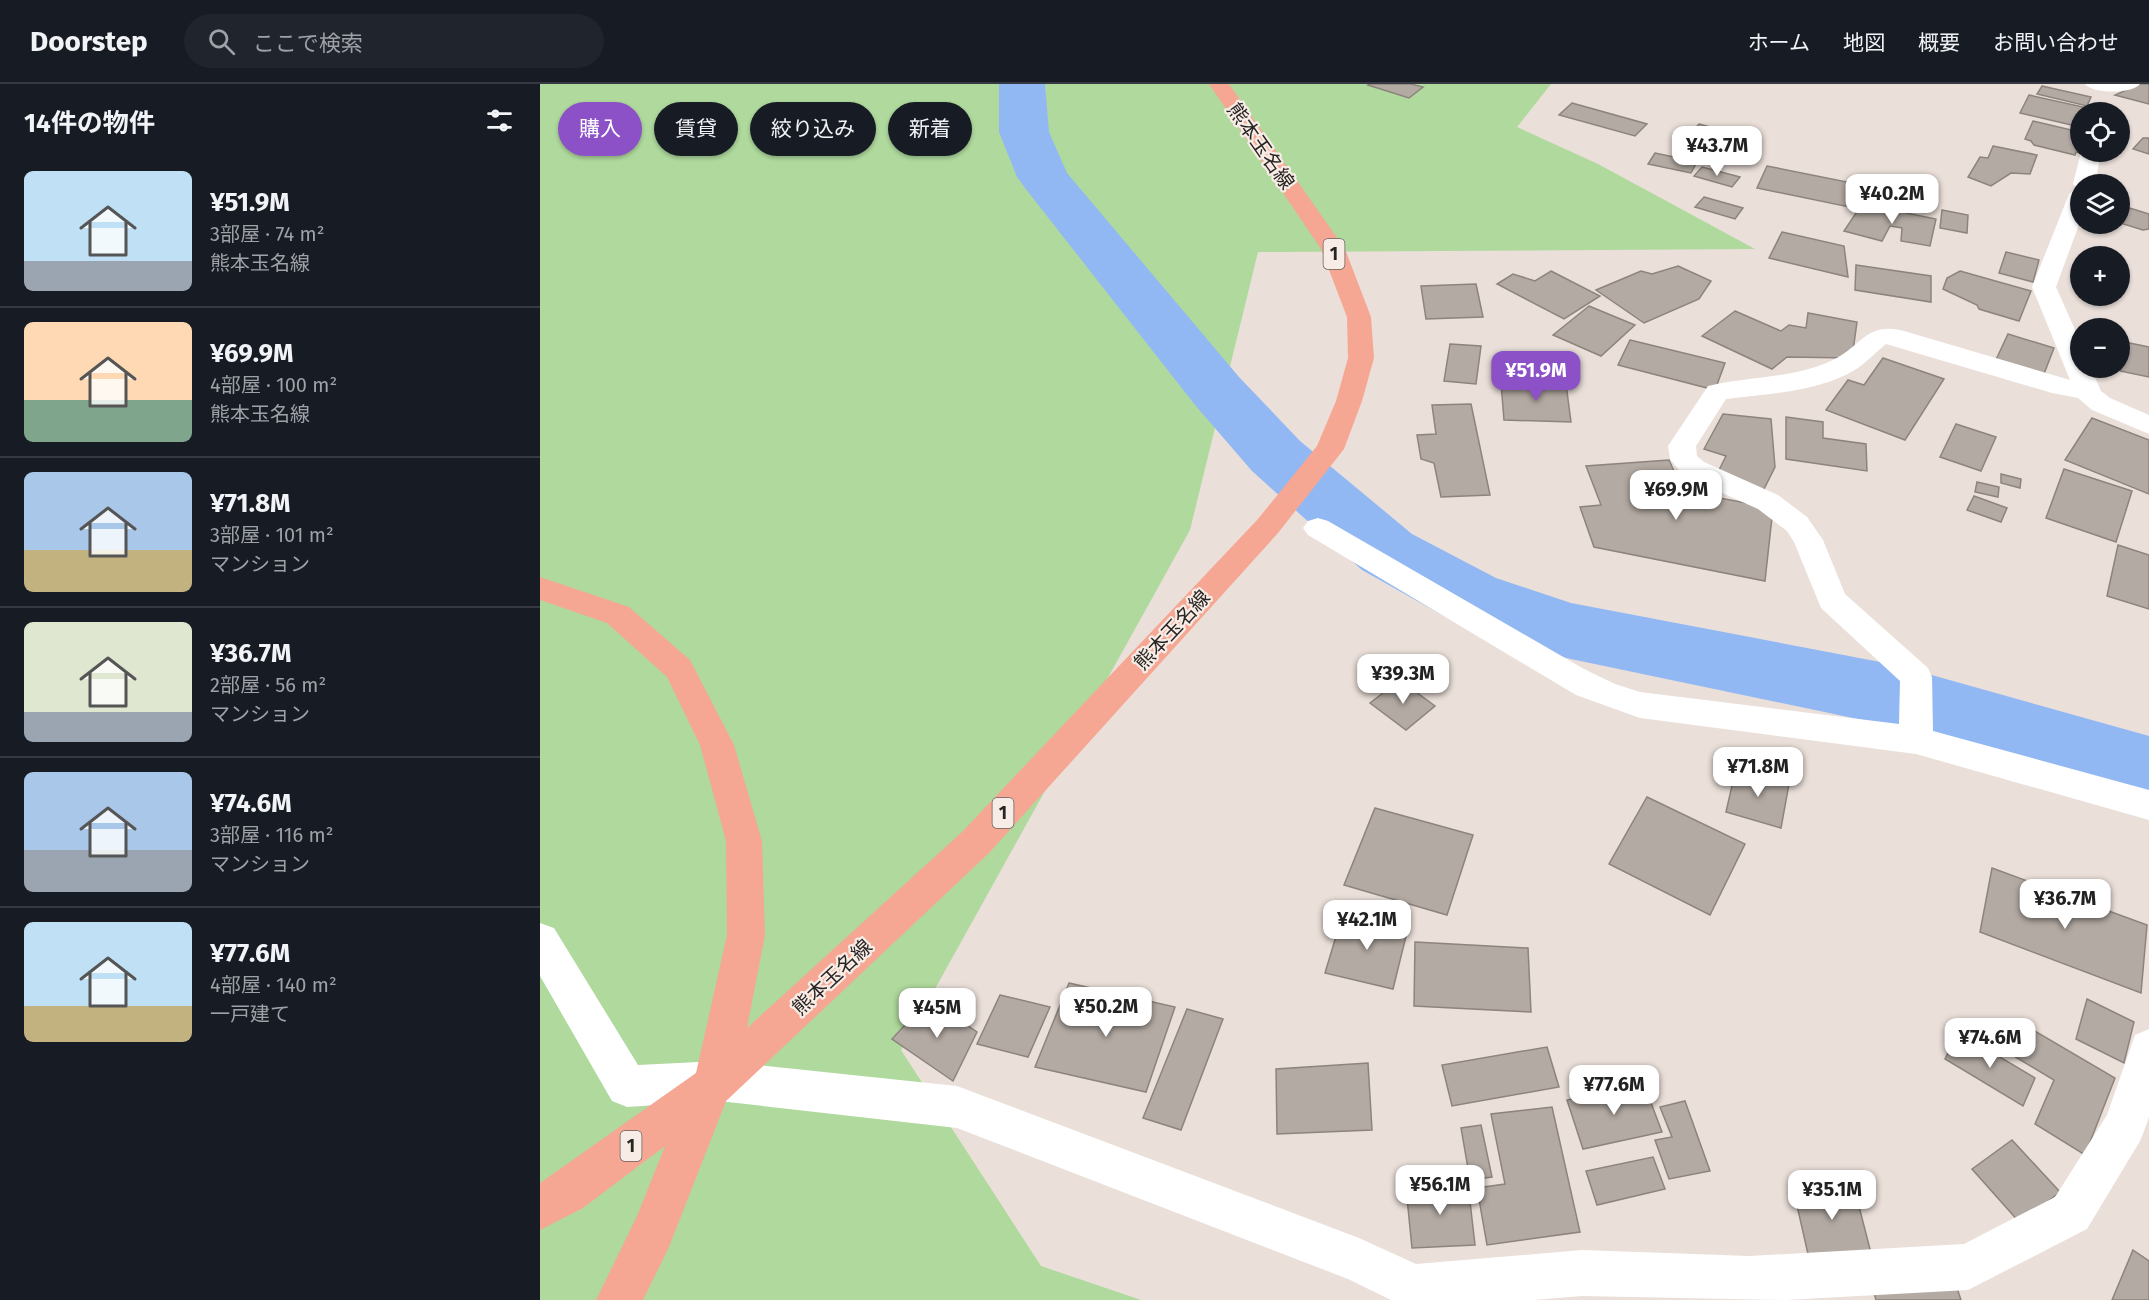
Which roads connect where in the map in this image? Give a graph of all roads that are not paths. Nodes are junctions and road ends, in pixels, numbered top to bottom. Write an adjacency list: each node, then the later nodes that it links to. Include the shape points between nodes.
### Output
1 (1219, 84): 13 (main road, 熊本玉名線 / 1, via 1333,249 1359,317 1361,358 1330,449 1268,526 976,842)
2 (2130, 84): 3 (street)
3 (2098, 91)
4 (2070, 220): 5 (street, via 2044,287)
5 (2086, 390): 6 (street, via 2101,404); 9 (street, via 2061,387 1895,336 1880,336 1848,363 1821,375 1717,392 1682,446 1684,459 1694,468 1768,502 1797,524 1808,540 1832,600 1912,670 1918,682)
6 (2149, 425)
7 (1318, 528): 9 (street, via 1578,683 1608,697 1640,705)
8 (540, 588): 15 (main road, via 618,615 679,669 717,745 744,841 746,935 719,1066 653,1231)
9 (1916, 732): 10 (street)
10 (2149, 806)
11 (540, 940): 13 (street, via 627,1086)
12 (2149, 1049): 13 (street, via 2125,1126 2071,1213 1968,1267 1749,1279 1582,1273 1414,1287 1359,1261 957,1107)
13 (719, 1081): 14 (main road, 熊本玉名線 / 1)
14 (540, 1208)
15 (619, 1300)

